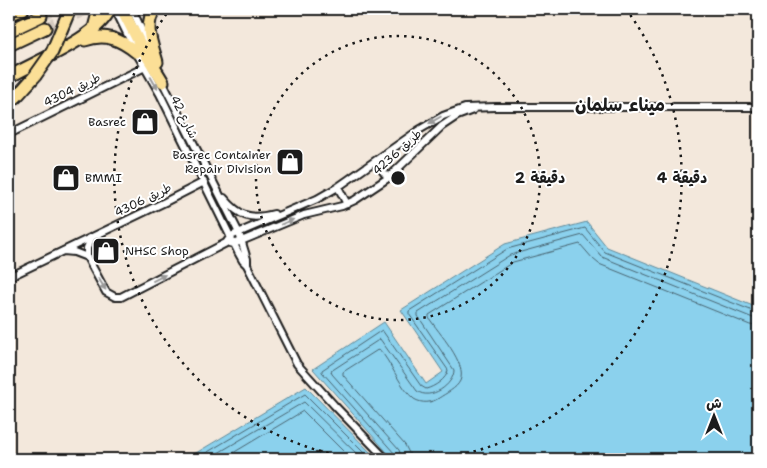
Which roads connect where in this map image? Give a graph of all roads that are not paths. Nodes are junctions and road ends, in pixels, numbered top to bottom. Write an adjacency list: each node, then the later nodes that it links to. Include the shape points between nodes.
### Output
1 (23, 9): 7 (highway)
2 (70, 9): 19 (highway, bridge, via 52,52)
3 (99, 9): 10 (highway)
4 (116, 9): 10 (highway); 14 (street, شارع 42); 18 (highway)
5 (132, 9): 15 (street, شارع 42)
6 (155, 9): 15 (highway, via 148,24)
7 (9, 15)
8 (42, 16): 11 (highway)
9 (45, 28): 12 (highway)
10 (94, 30): 13 (highway)
11 (9, 31)
12 (9, 45)
13 (67, 46): 14 (highway, via 102,36 117,39); 17 (highway)
14 (136, 52): 16 (street, شارع 42)
15 (156, 62): 18 (street, شارع 42)
16 (145, 67): 23 (street, شارع 42, one-way to 23); 24 (street, طريق 4304)
17 (9, 77)
18 (163, 82): 22 (street, شارع 42)
19 (9, 103)
20 (482, 107): 21 (street, طريق 4236); 25 (street, طريق 4236, one-way to 25, via 443,116); 26 (street, طريق 4236, via 457,116 442,126)
21 (758, 107)
22 (182, 122): 23 (street); 29 (street, شارع 42)
23 (175, 125): 27 (street, شارع 42)
24 (9, 134)
25 (375, 161): 26 (street); 28 (street, طريق 4236)
26 (388, 178): 30 (street, طريق 4236)
27 (204, 182): 33 (street, شارع 42); 34 (street, طريق 4306)
28 (338, 187): 30 (street); 31 (street, طريق 4236)
29 (218, 192): 31 (street, via 245,216 261,217); 32 (street, شارع 42)
30 (347, 204): 35 (street, طريق 4236, one-way to 30, via 304,215)
31 (288, 211): 32 (street, طريق 4236)
32 (238, 233): 33 (street); 35 (street, شارع 42)
33 (231, 236): 36 (street); 37 (street, شارع 42)
34 (92, 237): 38 (street, طريق 4306); 39 (street)
35 (242, 240): 37 (street); 41 (street, شارع 42)
36 (226, 243): 37 (street); 39 (street, one-way to 36, via 106,292 115,297 123,296)
37 (234, 244): 41 (street, شارع 42)
38 (62, 251): 39 (street); 42 (street, طريق 4306)
39 (87, 257)
40 (9, 263): 42 (street, طريق 4306)
41 (247, 264): 43 (street, شارع 42, via 297,364)
42 (10, 276)
43 (386, 459)

